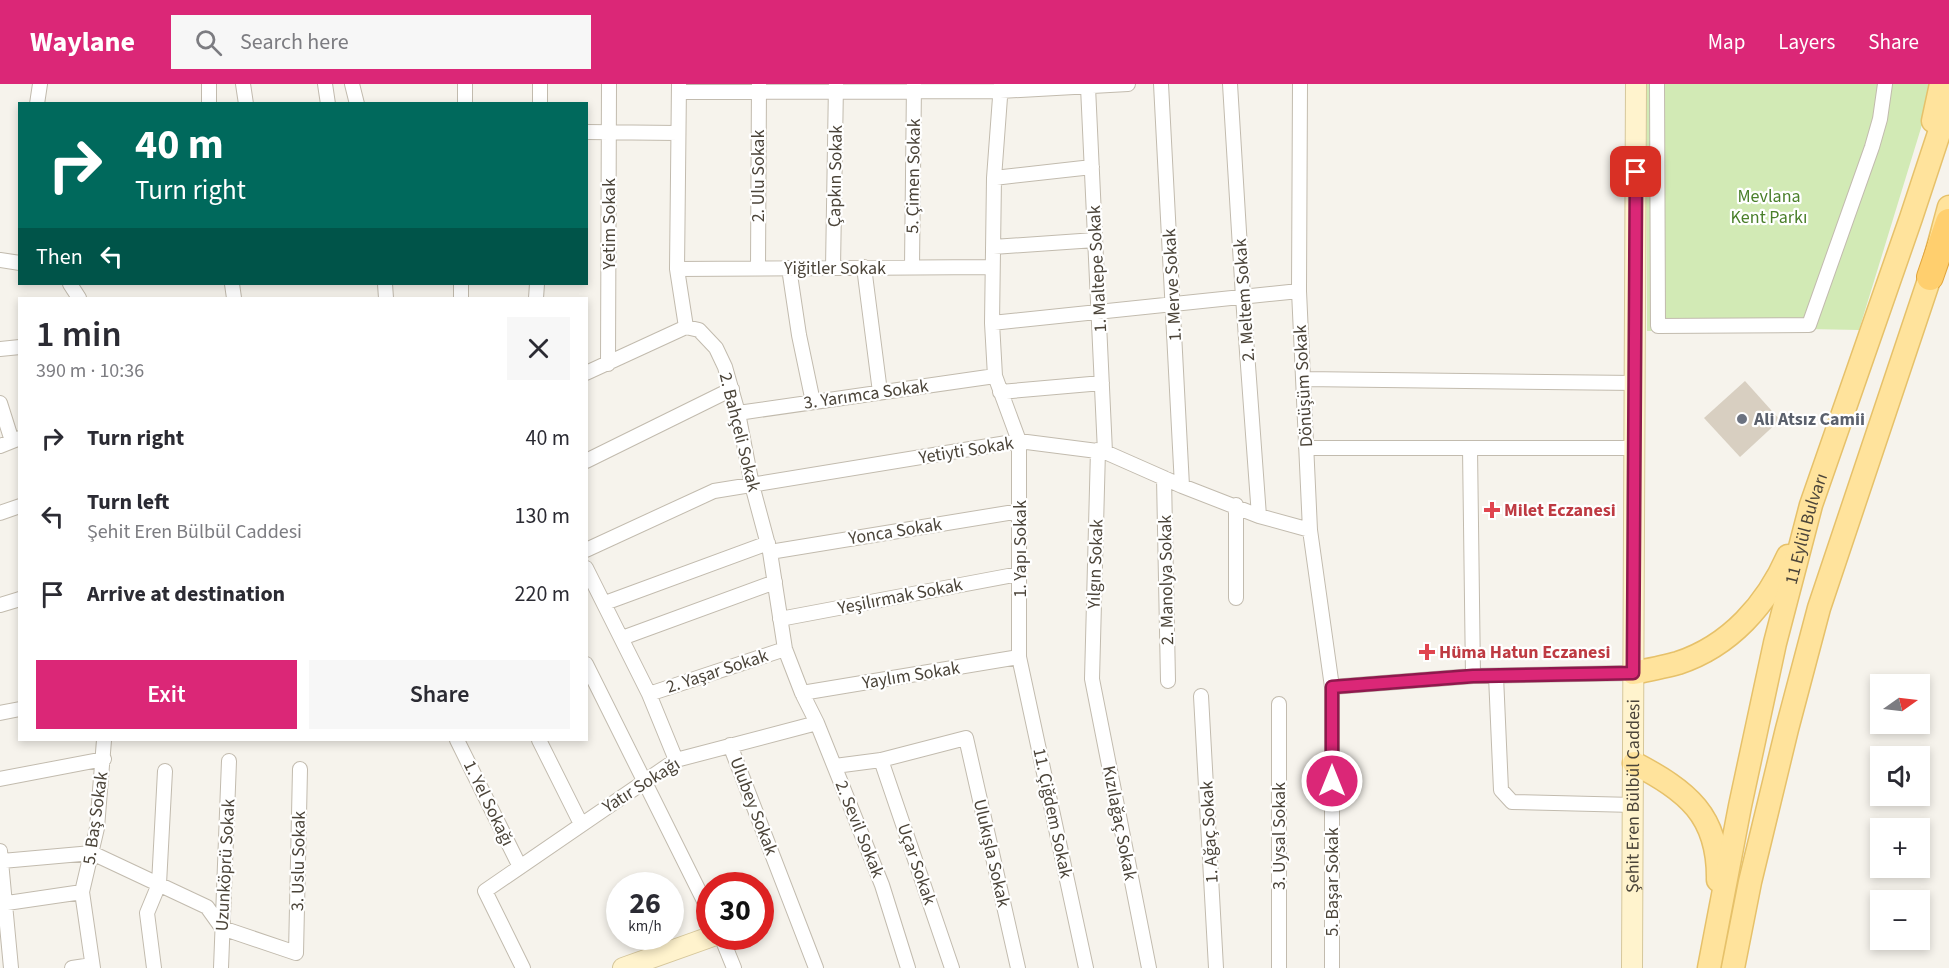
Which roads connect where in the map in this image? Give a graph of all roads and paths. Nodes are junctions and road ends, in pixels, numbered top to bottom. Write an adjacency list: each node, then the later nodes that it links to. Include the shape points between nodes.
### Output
1 (40, 84): 23 (street)
2 (208, 84): 24 (street)
3 (243, 84): 25 (street)
4 (325, 84): 26 (street)
5 (352, 84): 27 (street)
6 (465, 84): 28 (street)
7 (540, 84): 29 (street)
8 (609, 84): 32 (street, Yetim Sokak)
9 (1128, 84): 19 (street)
10 (1161, 84): 53 (street, 1. Merve Sokak)
11 (1230, 84): 52 (street, 2. Meltem Sokak)
12 (1300, 84): 51 (street, Dönüşüm Sokak)
13 (1636, 84): 64 (main road, Şehit Eren Bülbül Caddesi)
14 (1657, 84): 15 (street, via 1658,326 1809,325 1870,155)
15 (1885, 84)
16 (1941, 84): 37 (main road)
17 (914, 87): 18 (street); 22 (street); 44 (street, 5. Çimen Sokak)
18 (1001, 87): 19 (street); 35 (street)
19 (1088, 87): 34 (street, 1. Maltepe Sokak)
20 (679, 88): 21 (street); 33 (street)
21 (759, 88): 22 (street); 46 (street, 2. Ulu Sokak)
22 (836, 88): 48 (street, Çapkın Sokak)
23 (37, 102)
24 (209, 102)
25 (246, 102)
26 (328, 102)
27 (356, 102)
28 (465, 102)
29 (540, 102)
30 (1949, 103): 37 (main road, 11 Eylül Bulvarı)
31 (588, 132): 32 (street)
32 (609, 133): 33 (street); 59 (street, Yetim Sokak)
33 (678, 133): 49 (street)
34 (1092, 167): 35 (street); 39 (street, 1. Maltepe Sokak)
35 (994, 178): 40 (street)
36 (1949, 207): 50 (main road, 11 Eylül Bulvarı)
37 (1911, 218): 82 (main road, 11 Eylül Bulvarı)
38 (1949, 222): 50 (highway)
39 (1095, 240): 40 (street); 54 (street, 1. Maltepe Sokak)
40 (993, 247): 45 (street)
41 (0, 260): 42 (street)
42 (18, 263)
43 (864, 267): 44 (street, Yiğitler Sokak); 48 (street, Yiğitler Sokak); 66 (street)
44 (912, 267): 45 (street, Yiğitler Sokak)
45 (992, 267): 55 (street)
46 (758, 268): 47 (street, Yiğitler Sokak); 49 (street, Yiğitler Sokak)
47 (789, 268): 48 (street, Yiğitler Sokak); 68 (street)
48 (833, 268)
49 (678, 269): 56 (street)
50 (1930, 277): 161 (main road, 11 Eylül Bulvarı, via 1819,608 1753,871)
51 (1299, 291): 52 (street); 62 (street, Dönüşüm Sokak)
52 (1243, 297): 53 (street); 86 (street, 2. Meltem Sokak)
53 (1173, 304): 54 (street); 80 (street, 1. Merve Sokak)
54 (1098, 312): 55 (street); 63 (street, 1. Maltepe Sokak)
55 (992, 323): 61 (street)
56 (686, 327): 59 (street); 65 (street, 2. Bahçeli Sokak, via 699,330 716,348)
57 (18, 346): 58 (street)
58 (0, 350)
59 (609, 364): 60 (street)
60 (588, 372)
61 (995, 376): 66 (street, 3. Yarımca Sokak); 67 (street)
62 (1303, 379): 64 (street); 73 (street, Dönüşüm Sokak)
63 (1102, 383): 67 (street); 76 (street, 1. Maltepe Sokak)
64 (1635, 383): 75 (main road, Şehit Eren Bülbül Caddesi)
65 (732, 389): 70 (street, 2. Bahçeli Sokak); 77 (street)
66 (880, 392): 68 (street, 3. Yarımca Sokak)
67 (999, 392): 71 (street)
68 (813, 402): 70 (street, 3. Yarımca Sokak)
69 (0, 403): 72 (street)
70 (738, 412): 79 (street, 2. Bahçeli Sokak)
71 (1019, 441): 76 (street, Yetiyti Sokak); 79 (street, Yetiyti Sokak); 84 (street, 1. Yapı Sokak)
72 (10, 442)
73 (1306, 448): 74 (street); 87 (street, Dönüşüm Sokak)
74 (1470, 448): 75 (street); 103 (street)
75 (1634, 448): 102 (main road, Şehit Eren Bülbül Caddesi)
76 (1101, 451): 78 (street, Yetiyti Sokak); 105 (street, Yılgın Sokak)
77 (588, 460)
78 (1164, 478): 80 (street, Yetiyti Sokak); 106 (street, 2. Manolya Sokak)
79 (752, 485): 88 (street, 2. Bahçeli Sokak); 89 (street, Yetiyti Sokak, via 714,491)
80 (1182, 486): 81 (street, Yetiyti Sokak)
81 (1236, 505): 86 (street, Yetiyti Sokak); 93 (street)
82 (1811, 505): 102 (main road, via 1782,571 1753,615 1706,650 1680,662); 139 (main road, 11 Eylül Bulvarı, via 1772,655)
83 (18, 507): 85 (street)
84 (1020, 511): 88 (street, Yonca Sokak); 91 (street, 1. Yapı Sokak)
85 (0, 513)
86 (1259, 516): 87 (street, Yetiyti Sokak)
87 (1310, 530): 107 (street, Dönüşüm Sokak)
88 (769, 548): 92 (street, 2. Bahçeli Sokak); 95 (street, Yonca Sokak)
89 (588, 549)
90 (588, 571): 95 (street)
91 (1019, 574): 97 (street, Yeşilırmak Sokak); 100 (street, 1. Yapı Sokak)
92 (775, 582): 97 (street, 2. Bahçeli Sokak); 98 (street)
93 (1236, 598)
94 (18, 601): 96 (street)
95 (604, 603): 98 (street)
96 (0, 605)
97 (780, 619): 99 (street, 2. Bahçeli Sokak)
98 (622, 638): 109 (street)
99 (785, 649): 108 (street, 2. Bahçeli Sokak); 109 (street, 2. Yaşar Sokak)
100 (1019, 657): 108 (street, Yaylım Sokak); 154 (street, 11. Çiğdem Sokak)
101 (588, 668): 128 (street)
102 (1633, 673): 104 (street); 123 (main road, Şehit Eren Bülbül Caddesi)
103 (1473, 676): 104 (street); 107 (street)
104 (1496, 676): 129 (street, via 1502,790 1512,802)
105 (1092, 679): 155 (street, Kızılağaç Sokak)
106 (1168, 681)
107 (1332, 687): 158 (street, 5. Başar Sokak)
108 (802, 693): 114 (street, 2. Sevil Sokak)
109 (649, 694): 120 (street)
110 (1201, 696): 156 (street, 1. Ağaç Sokak)
111 (1279, 704): 157 (street, 3. Uysal Sokak)
112 (18, 709): 113 (street)
113 (0, 713)
114 (817, 723): 118 (street, Yatır Sokağı); 124 (street, 2. Sevil Sokak)
115 (104, 741): 119 (street, 5. Baş Sokak)
116 (458, 741): 133 (street, 1. Yel Sokağı)
117 (540, 741): 130 (street)
118 (730, 745): 120 (street, Yatır Sokağı); 150 (street, Ulubey Sokak)
119 (104, 759): 127 (street); 131 (street, 5. Baş Sokak)
120 (676, 760): 128 (street, Yatır Sokağı)
121 (881, 760): 124 (street); 152 (street, Uçar Sokak); 153 (street, Ulukışla Sokak, via 966,738)
122 (230, 761): 138 (street, Uzunköprü Sokak)
123 (1634, 763): 129 (main road, Şehit Eren Bülbül Caddesi); 139 (main road, via 1665,779 1686,796 1713,835 1718,861)
124 (835, 766): 151 (street, 2. Sevil Sokak, via 882,885)
125 (300, 769): 138 (street, 3. Uslu Sokak, via 296,953)
126 (165, 771): 134 (street)
127 (0, 779)
128 (644, 782): 130 (street, Yatır Sokağı); 135 (street)
129 (1634, 805): 159 (main road, Şehit Eren Bülbül Caddesi)
130 (581, 824): 133 (street, Yatır Sokağı)
131 (92, 854): 132 (street); 134 (street); 136 (street, 5. Baş Sokak)
132 (1, 856): 137 (street)
133 (520, 867): 147 (street, Yatır Sokağı, via 485,891)
134 (159, 884): 138 (street, via 207,907); 145 (street, via 147,913)
135 (696, 885)
136 (82, 892): 137 (street); 142 (street, 5. Baş Sokak)
137 (3, 903): 143 (street)
138 (222, 928): 146 (street, Uzunköprü Sokak)
139 (1717, 932): 160 (main road, 11 Eylül Bulvarı)
140 (696, 942): 148 (main road)
141 (727, 950): 149 (street)
142 (93, 966): 144 (street)
143 (10, 968)
144 (72, 968)
145 (154, 968)
146 (221, 968)
147 (523, 968)
148 (623, 968)
149 (734, 968)
150 (816, 968)
151 (908, 968)
152 (952, 968)
153 (1018, 968)
154 (1086, 968)
155 (1149, 968)
156 (1216, 968)
157 (1279, 968)
158 (1332, 968)
159 (1632, 968)
160 (1709, 968)
161 (1733, 968)

